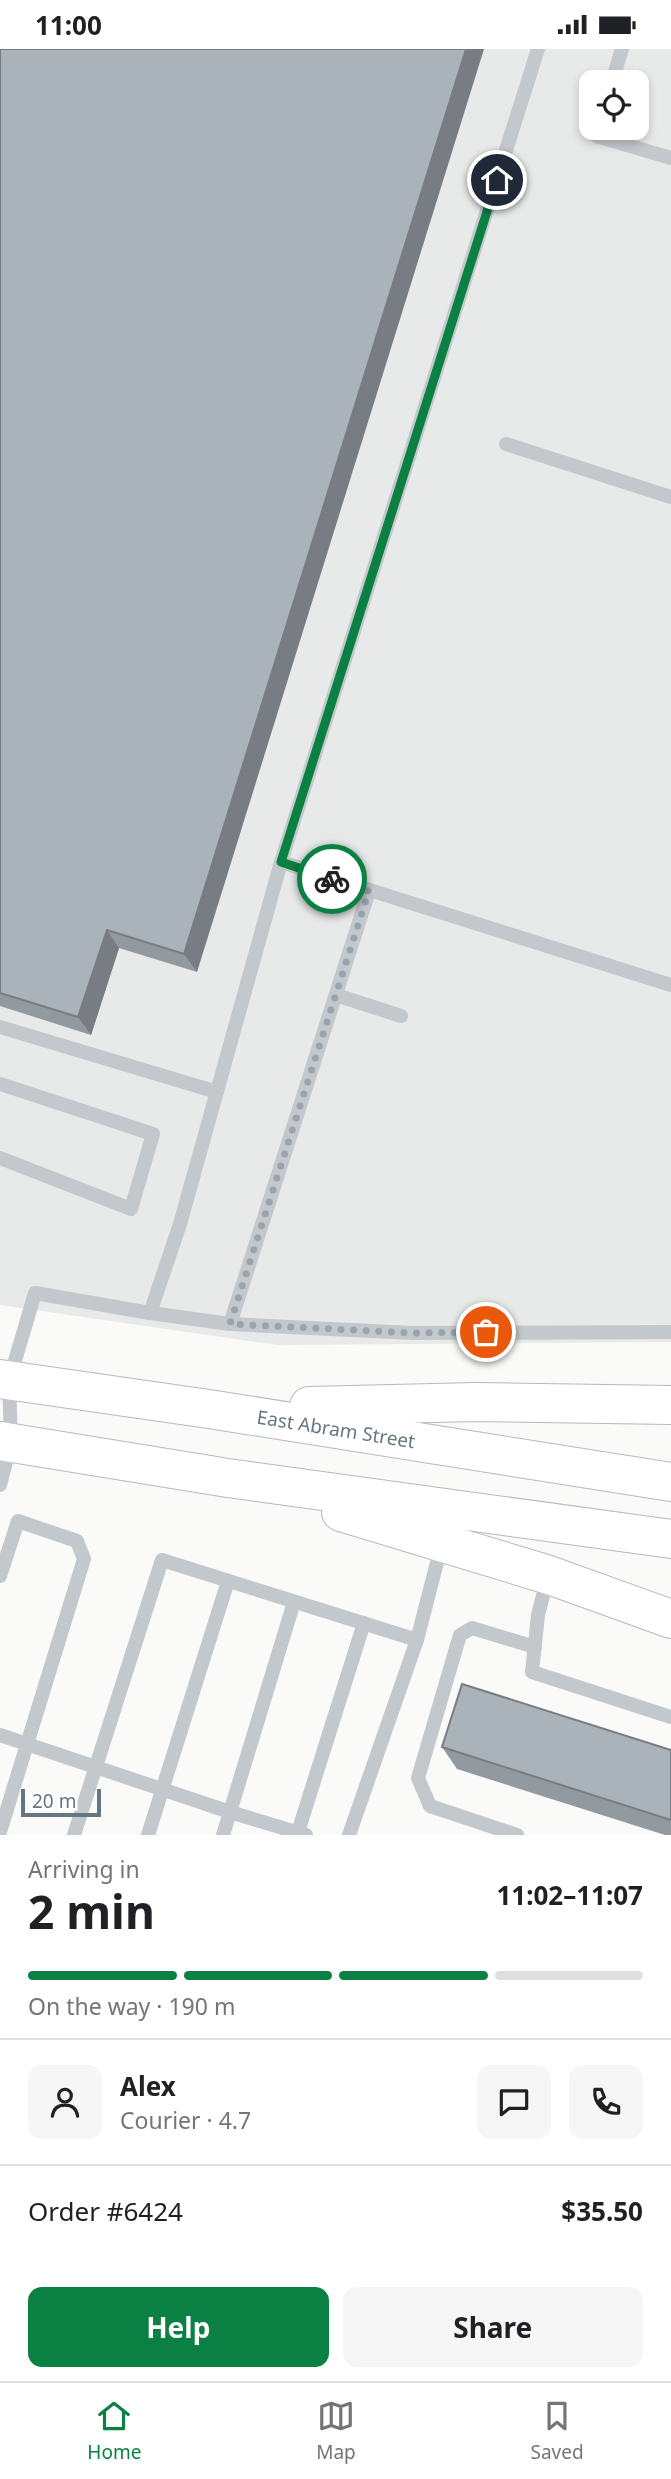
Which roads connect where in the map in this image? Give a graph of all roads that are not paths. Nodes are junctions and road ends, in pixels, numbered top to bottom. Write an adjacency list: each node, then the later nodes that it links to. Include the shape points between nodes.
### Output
1 (538, 49): 8 (lane)
2 (622, 49): 3 (lane)
3 (616, 70)
4 (610, 140): 5 (lane)
5 (671, 158)
6 (506, 444): 7 (lane)
7 (671, 497)
8 (281, 862): 9 (lane); 15 (lane)
9 (369, 891): 10 (lane); 11 (lane)
10 (671, 985)
11 (336, 995): 12 (lane); 18 (lane)
12 (401, 1016)
13 (0, 1027): 15 (lane)
14 (0, 1084): 16 (lane, via 153,1134 131,1209)
15 (217, 1092): 17 (lane)
16 (0, 1158)
17 (150, 1313): 18 (lane); 20 (lane, via 35,1293)
18 (230, 1324): 19 (lane, via 413,1333)
19 (671, 1332)
20 (4, 1380): 22 (main road, East Abram Street); 23 (lane)
21 (671, 1405): 22 (main road, via 476,1402)
22 (209, 1409): 25 (main road, East Abram Street)
23 (5, 1442): 24 (main road); 26 (lane)
24 (228, 1478): 27 (main road); 28 (main road)
25 (671, 1482)
26 (0, 1485)
27 (671, 1539)
28 (442, 1543): 29 (main road); 35 (lane)
29 (549, 1575): 33 (main road); 36 (lane)
30 (0, 1576): 39 (lane, via 18,1521 77,1541 84,1559)
31 (228, 1581): 32 (lane); 40 (lane, via 162,1560); 41 (lane)
32 (294, 1602): 34 (lane); 42 (lane)
33 (671, 1619)
34 (364, 1623): 35 (lane); 44 (lane)
35 (416, 1640): 48 (lane)
36 (535, 1647): 37 (lane, via 532,1672); 49 (lane, via 472,1628 460,1635 418,1778 430,1806)
37 (671, 1717)
38 (0, 1735): 39 (lane)
39 (27, 1744): 40 (lane); 43 (lane)
40 (95, 1767): 41 (lane); 45 (lane)
41 (162, 1789): 42 (lane); 46 (lane)
42 (230, 1812): 44 (lane); 47 (lane)
43 (0, 1832)
44 (300, 1834)
45 (74, 1835)
46 (148, 1835)
47 (223, 1835)
48 (349, 1835)
49 (517, 1835)

